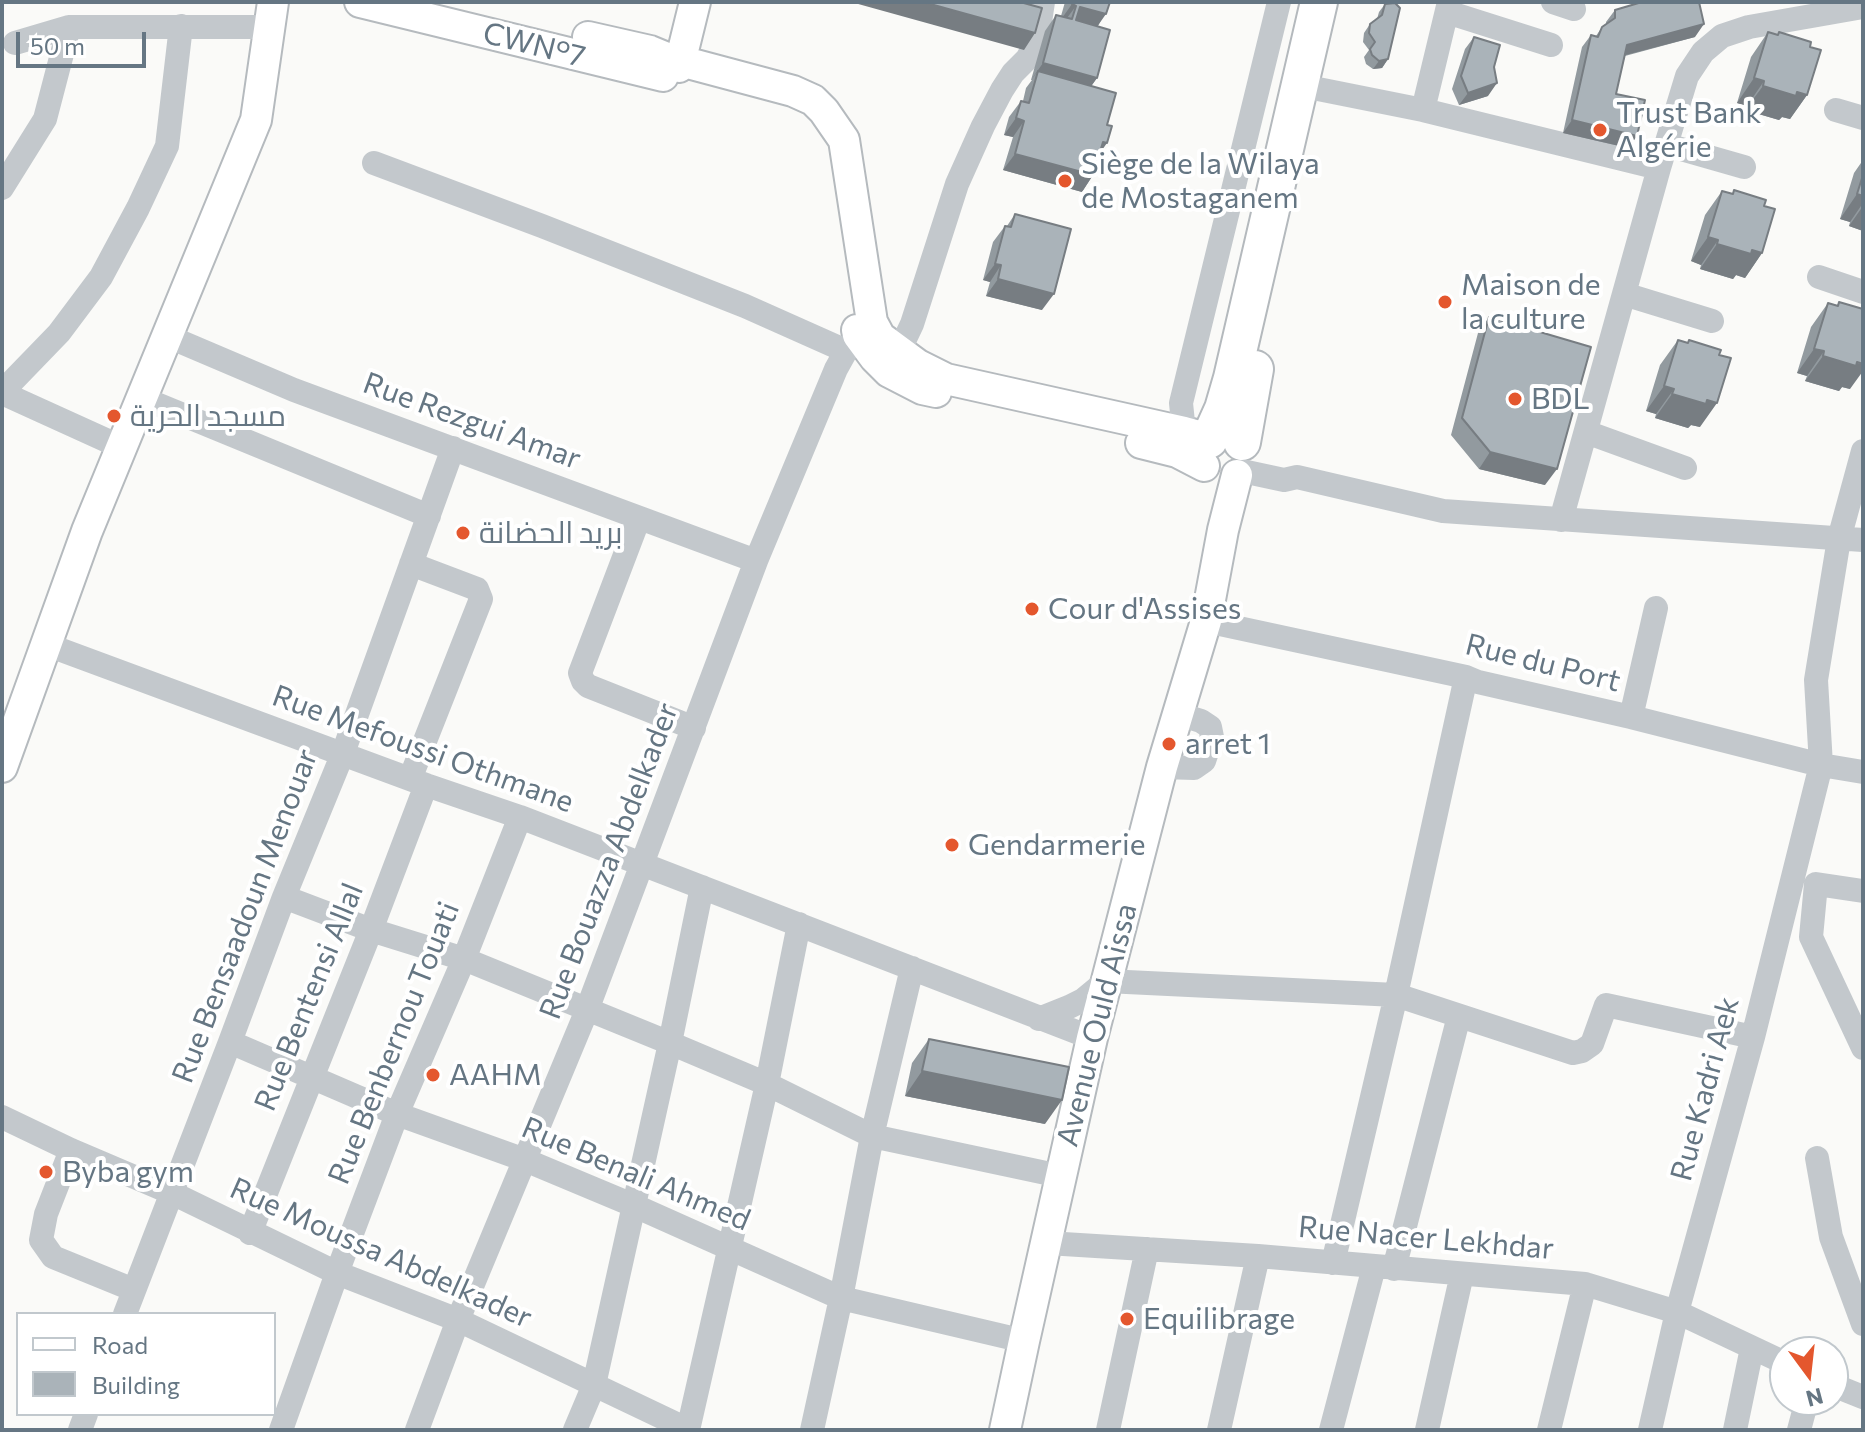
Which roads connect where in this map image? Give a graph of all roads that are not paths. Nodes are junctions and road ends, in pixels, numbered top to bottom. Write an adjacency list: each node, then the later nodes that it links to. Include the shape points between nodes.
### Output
1 (360, 2): 16 (main road, CWN°7)
2 (436, 2): 16 (main road, via 650,51)
3 (677, 2): 16 (main road)
4 (695, 2): 16 (main road)
5 (1043, 2): 31 (street, via 1032,50 1002,90 957,184 912,324)
6 (1279, 2): 38 (street, via 1181,403)
7 (1319, 2): 38 (highway, via 1223,409)
8 (1340, 2): 17 (highway)
9 (1448, 7): 15 (street); 18 (street)
10 (1863, 7): 21 (street, via 1722,36 1687,76)
11 (272, 15): 12 (street); 29 (main road, via 256,120)
12 (181, 26): 13 (street); 32 (street, via 167,146 138,208 76,311)
13 (69, 27): 14 (street); 24 (street, via 45,119)
14 (15, 43)
15 (1551, 45)
16 (669, 65): 30 (main road, via 784,107 814,126 831,159)
17 (1318, 89): 18 (street); 38 (highway, via 1252,384)
18 (1423, 110): 21 (street)
19 (1836, 110): 20 (street)
20 (1863, 118)
21 (1663, 157): 23 (street); 27 (street)
22 (374, 163): 30 (street, via 716,295)
23 (1744, 167)
24 (2, 188)
25 (1819, 277): 26 (street)
26 (1863, 292)
27 (1624, 294): 28 (street); 34 (street)
28 (1712, 321)
29 (167, 336): 33 (main road); 36 (street, Rue Rezgui Amar)
30 (859, 336): 31 (main road, via 875,358); 44 (street, Rue Bouazza Abdelkader)
31 (894, 362): 38 (main road, via 922,389 1177,452)
32 (2, 392): 35 (street)
33 (142, 398): 35 (main road); 40 (street)
34 (1586, 432): 39 (street); 42 (street)
35 (121, 447): 48 (main road)
36 (453, 448): 40 (street, Rue Bensaadoun Menouar); 41 (street, Rue Rezgui Amar)
37 (1863, 451): 43 (street, Rue Kadri Aek)
38 (1221, 456): 42 (street, via 1284,480 1297,477 1443,511); 47 (main road, Avenue Ould Aissa, via 1223,530)
39 (1685, 468)
40 (429, 516): 45 (street, Rue Bensaadoun Menouar)
41 (639, 518): 44 (street, Rue Rezgui Amar); 51 (street, via 580,673 588,686)
42 (1561, 520): 43 (street)
43 (1851, 540): 53 (street, Rue Kadri Aek, via 1816,680)
44 (756, 561): 51 (street, Rue Bouazza Abdelkader)
45 (411, 564): 52 (street, Rue Bensaadoun Menouar); 56 (street, Rue Bentensi Allal, via 477,589 481,599)
46 (1656, 608): 50 (street)
47 (1206, 621): 49 (street, Rue du Port); 66 (main road, Avenue Ould Aissa)
48 (45, 644): 52 (street, Rue Mefoussi Othmane); 54 (main road)
49 (1466, 677): 50 (street, Rue du Port); 67 (street)
50 (1631, 717): 53 (street, Rue du Port)
51 (694, 728): 58 (street, Rue Bouazza Abdelkader)
52 (343, 753): 56 (street, Rue Mefoussi Othmane); 61 (street, Rue Bensaadoun Menouar)
53 (1821, 765): 55 (street, Rue du Port); 71 (street, Rue Kadri Aek)
54 (2, 767)
55 (1863, 772)
56 (418, 782): 57 (street, Rue Mefoussi Othmane); 63 (street, Rue Bentensi Allal)
57 (520, 817): 58 (street, Rue Mefoussi Othmane); 64 (street, Rue Benbernou Touati)
58 (641, 865): 59 (street, Rue Mefoussi Othmane); 68 (street, Rue Bouazza Abdelkader)
59 (702, 887): 62 (street, Rue Mefoussi Othmane); 74 (street)
60 (1863, 891): 75 (street, via 1816,884 1811,937)
61 (284, 897): 63 (street); 73 (street, Rue Bensaadoun Menouar)
62 (799, 924): 65 (street, Rue Mefoussi Othmane); 77 (street)
63 (371, 930): 64 (street); 76 (street, Rue Bentensi Allal)
64 (464, 959): 68 (street); 78 (street, Rue Benbernou Touati)
65 (912, 968): 70 (street, Rue Mefoussi Othmane); 80 (street)
66 (1106, 981): 67 (street); 70 (street, via 1083,1000); 72 (main road, Avenue Ould Aissa)
67 (1396, 995): 69 (street); 92 (street)
68 (587, 1010): 74 (street); 83 (street, Rue Bouazza Abdelkader)
69 (1459, 1016): 71 (street, via 1573,1053 1592,1044 1606,1005); 93 (street)
70 (1039, 1019): 72 (street, Rue Mefoussi Othmane)
71 (1753, 1037): 100 (street, Rue Kadri Aek)
72 (1092, 1038): 84 (main road, Avenue Ould Aissa)
73 (230, 1042): 76 (street, Rue Benali Ahmed); 85 (street, Rue Bensaadoun Menouar)
74 (670, 1043): 77 (street); 86 (street)
75 (1863, 1048)
76 (312, 1079): 78 (street, Rue Benali Ahmed); 87 (street, Rue Bentensi Allal)
77 (767, 1084): 80 (street); 89 (street)
78 (397, 1114): 83 (street, Rue Benali Ahmed); 94 (street, Rue Benbernou Touati)
79 (2, 1117): 81 (street, Rue Moussa Abdelkader)
80 (872, 1136): 84 (street); 98 (street)
81 (71, 1150): 85 (street, Rue Moussa Abdelkader); 97 (street, via 41,1240 53,1257)
82 (1817, 1158): 102 (street, via 1831,1237)
83 (525, 1160): 86 (street, Rue Benali Ahmed); 101 (street, Rue Bouazza Abdelkader)
84 (1060, 1176): 88 (main road, Avenue Ould Aissa)
85 (172, 1193): 87 (street, Rue Moussa Abdelkader); 97 (street, Rue Bensaadoun Menouar)
86 (635, 1206): 89 (street, Rue Benali Ahmed); 106 (street)
87 (250, 1233): 94 (street, Rue Moussa Abdelkader)
88 (1047, 1243): 90 (street, Rue Nacer Lekhdar); 103 (main road, Avenue Ould Aissa)
89 (730, 1248): 98 (street, Rue Benali Ahmed); 110 (street)
90 (1147, 1249): 91 (street, Rue Nacer Lekhdar); 113 (street)
91 (1258, 1256): 92 (street, Rue Nacer Lekhdar); 114 (street)
92 (1333, 1263): 93 (street, Rue Nacer Lekhdar)
93 (1384, 1268): 95 (street, Rue Nacer Lekhdar); 115 (street)
94 (337, 1273): 101 (street, Rue Moussa Abdelkader); 107 (street, Rue Benbernou Touati)
95 (1462, 1274): 96 (street, Rue Nacer Lekhdar); 116 (street)
96 (1585, 1284): 100 (street, Rue Nacer Lekhdar); 117 (street)
97 (134, 1290): 99 (street, Rue Bensaadoun Menouar)
98 (841, 1298): 103 (street, Rue Benali Ahmed); 111 (street)
99 (126, 1312)
100 (1677, 1312): 104 (street, Rue Nacer Lekhdar); 118 (street, Rue Kadri Aek)
101 (458, 1320): 106 (street, Rue Moussa Abdelkader); 108 (street, Rue Bouazza Abdelkader)
102 (1863, 1324)
103 (1024, 1341): 112 (main road, Avenue Ould Aissa)
104 (1752, 1348): 105 (street, Rue Nacer Lekhdar); 119 (street)
105 (1769, 1356)
106 (594, 1385): 109 (street); 110 (street, Rue Moussa Abdelkader)
107 (281, 1430)
108 (417, 1430)
109 (575, 1430)
110 (689, 1430)
111 (812, 1430)
112 (1005, 1430)
113 (1108, 1430)
114 (1219, 1430)
115 (1331, 1430)
116 (1427, 1430)
117 (1549, 1430)
118 (1650, 1430)
119 (1735, 1430)

